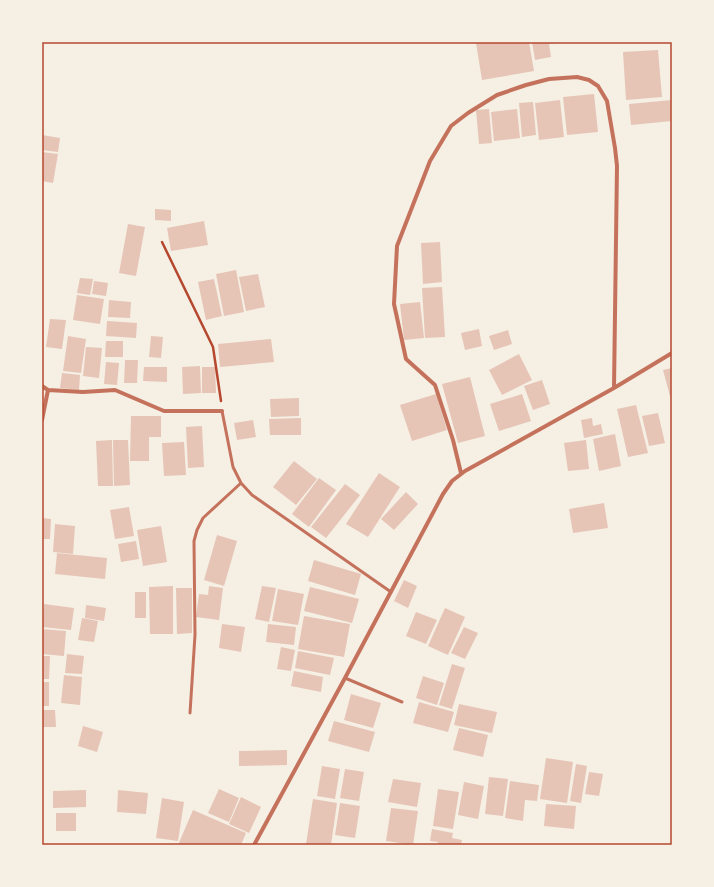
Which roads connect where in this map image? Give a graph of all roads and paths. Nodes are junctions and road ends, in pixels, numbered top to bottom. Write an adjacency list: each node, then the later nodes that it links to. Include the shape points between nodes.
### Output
1 (162, 242): 6 (path, via 213,347)
2 (672, 353): 4 (street)
3 (42, 386): 5 (street)
4 (614, 388): 8 (street); 8 (street, via 617,166 607,101 598,86 589,80 577,77 549,79 497,96 451,126 430,161 397,246 394,304 406,360 435,386)
5 (48, 390): 6 (street, via 114,390 164,411); 7 (street)
6 (222, 411): 9 (lane, via 233,467)
7 (42, 420)
8 (461, 473): 10 (street, via 442,494)
9 (241, 483): 10 (lane, via 252,494); 13 (lane, via 203,518 196,530 195,635)
10 (391, 592): 11 (street)
11 (345, 678): 12 (lane); 14 (street)
12 (402, 702)
13 (190, 713)
14 (254, 845)

